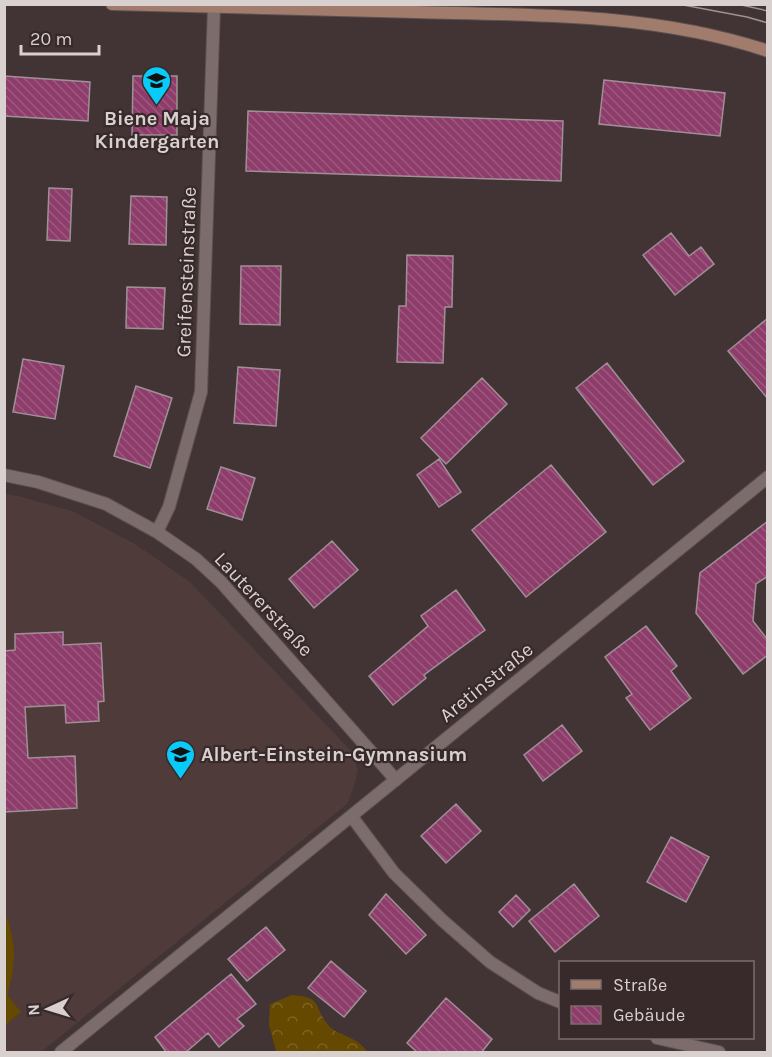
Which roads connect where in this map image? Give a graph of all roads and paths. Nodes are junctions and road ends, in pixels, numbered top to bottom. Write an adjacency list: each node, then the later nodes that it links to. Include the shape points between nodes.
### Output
1 (112, 4): 2 (main road)
2 (214, 8): 3 (main road, via 632,21 687,29); 6 (street, Greifensteinstraße, via 201,392 169,507)
3 (768, 51)
4 (4, 475): 6 (street, Lautererstraße, via 106,504)
5 (768, 477): 7 (street, Aretinstraße)
6 (157, 532): 7 (street, Lautererstraße, via 221,582)
7 (396, 780): 8 (street, Aretinstraße)
8 (352, 817): 9 (street, via 394,873 442,920 490,962 538,993); 11 (street, Aretinstraße)
9 (559, 1001)
10 (661, 1039): 12 (street)
11 (61, 1053)
12 (719, 1053)

